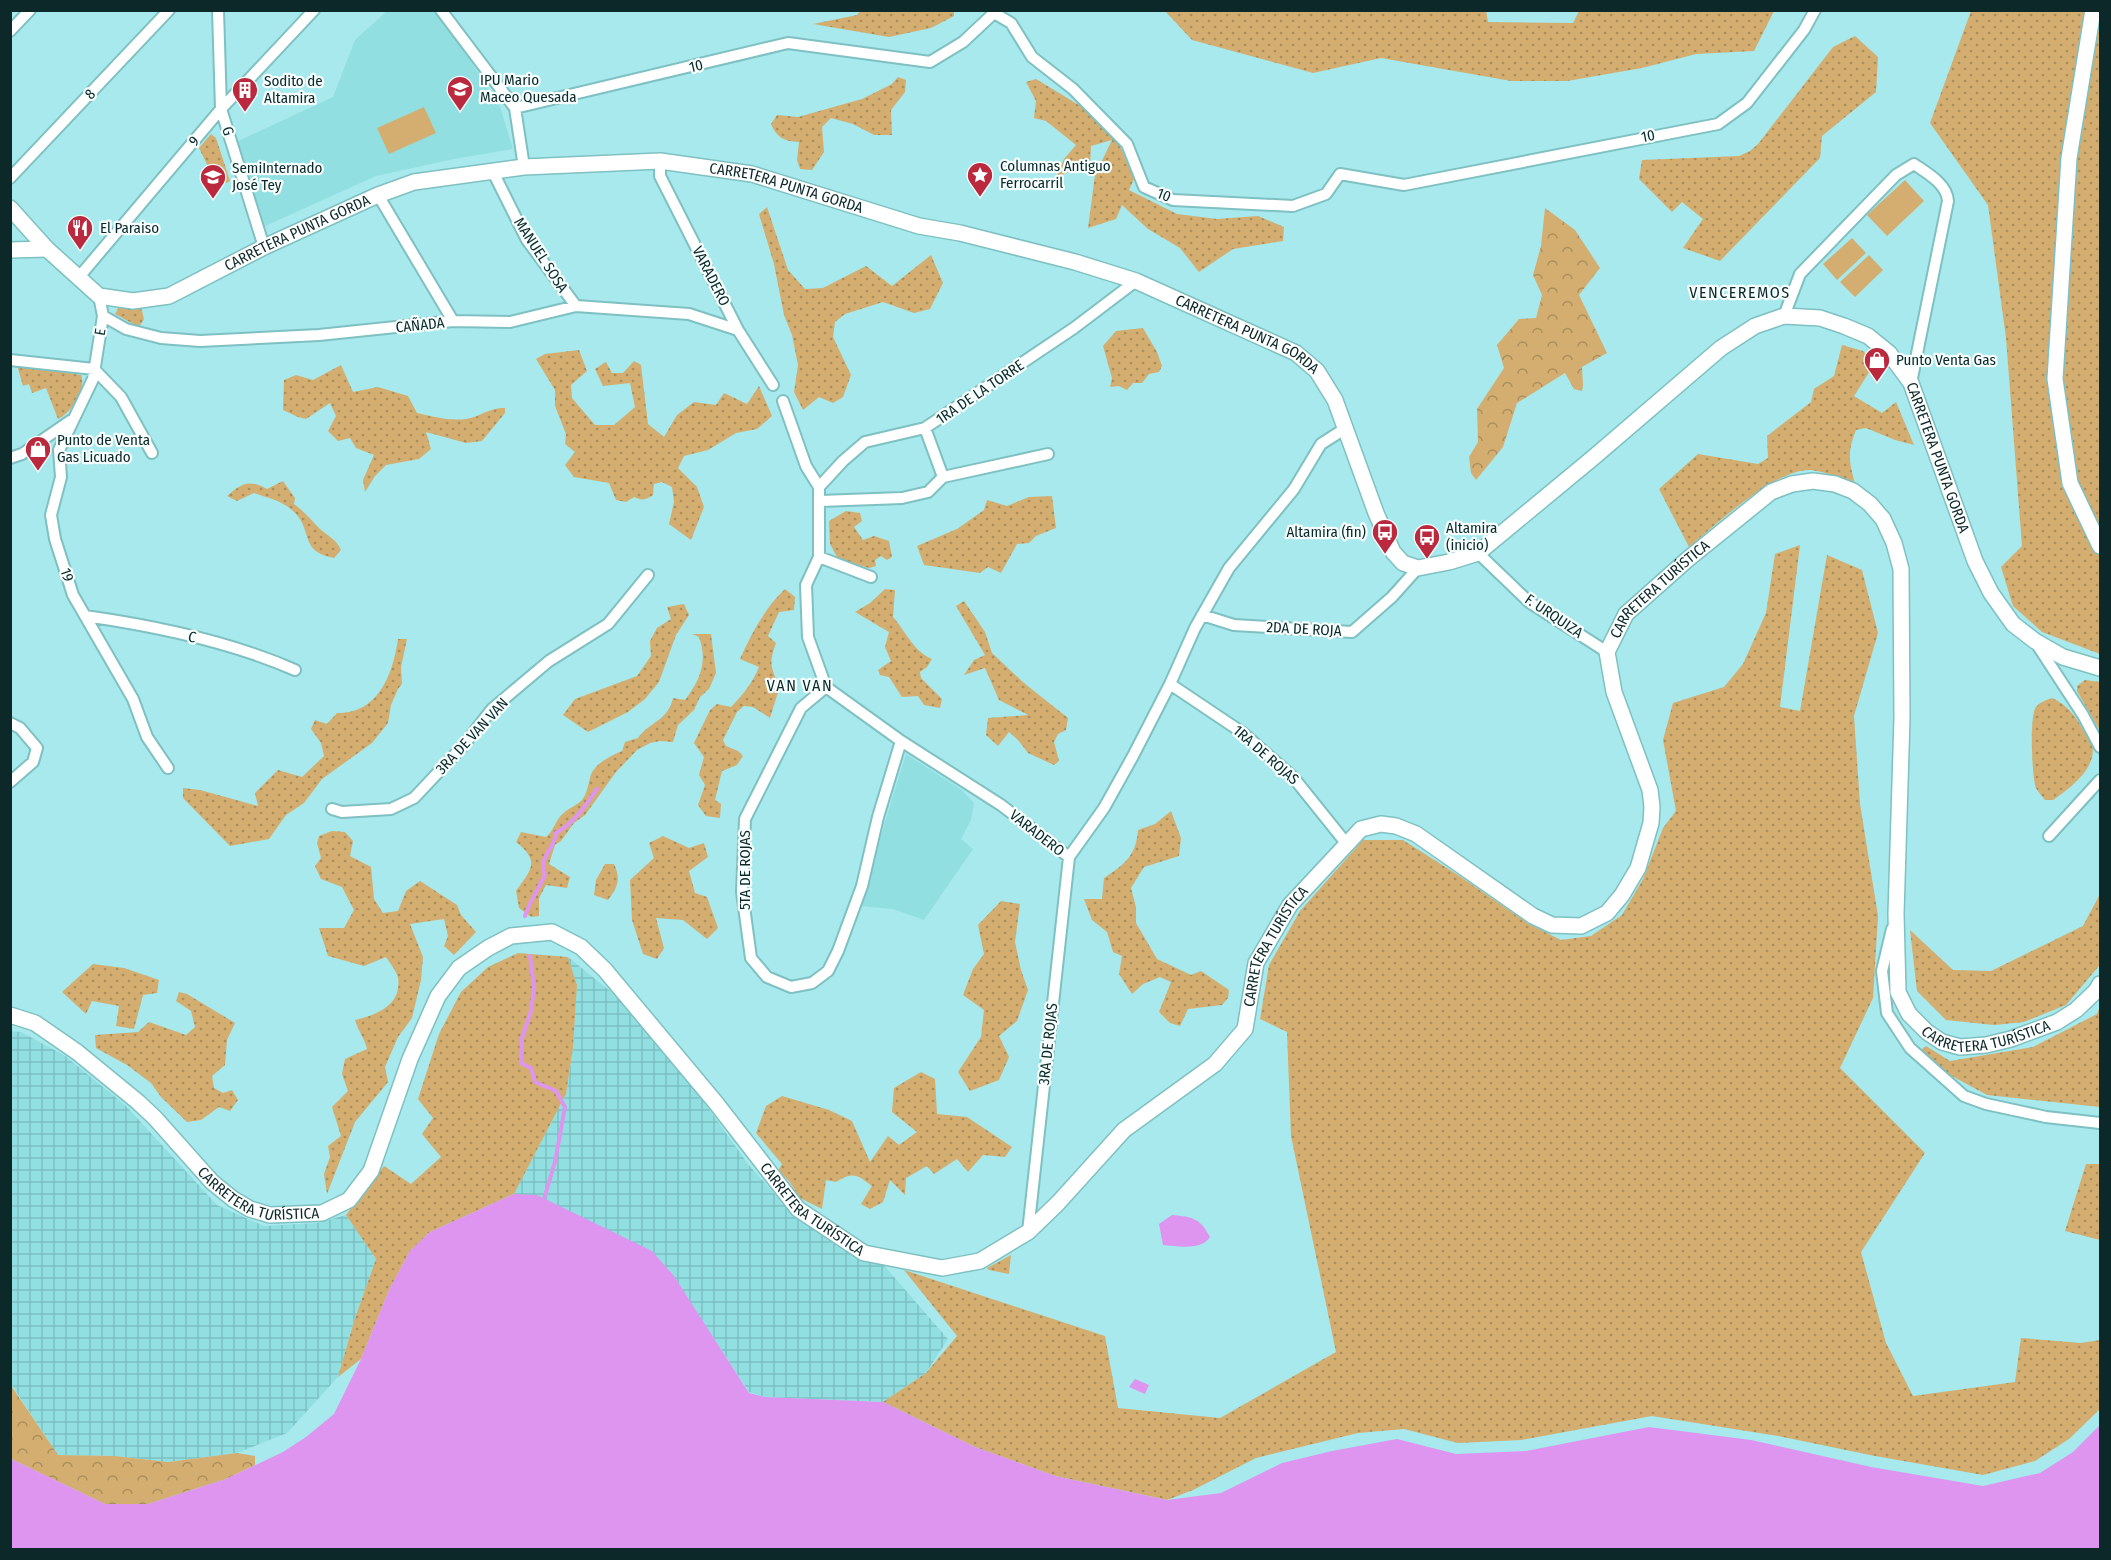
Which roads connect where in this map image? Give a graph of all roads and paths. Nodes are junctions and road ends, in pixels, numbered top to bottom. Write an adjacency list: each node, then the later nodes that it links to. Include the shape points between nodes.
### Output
1 (30, 10): 8 (street)
2 (169, 10): 14 (street, 8)
3 (218, 10): 10 (street, G)
4 (314, 10): 10 (street, 9)
5 (441, 10): 9 (street)
6 (1815, 10): 9 (street, 10, via 1747,103 1718,124 1404,184 1340,174 1326,194 1293,206 1173,200 1144,187 1127,144 1073,89 1032,57 1011,23 994,14 963,42 930,62 788,43)
7 (2093, 10): 42 (main road, via 2069,158 2055,379 2070,483)
8 (10, 31)
9 (515, 108): 12 (street)
10 (221, 109): 17 (street, G); 20 (street, 9)
11 (660, 161): 12 (main road, CARRETERA PUNTA GORDA); 21 (main road, CARRETERA PUNTA GORDA, via 752,174 919,226 1075,262); 27 (street, VARADERO, via 660,176)
12 (524, 167): 13 (main road, CARRETERA PUNTA GORDA)
13 (492, 170): 15 (main road, CARRETERA PUNTA GORDA, via 414,182); 23 (street, MANUEL SOSA, via 527,240)
14 (10, 178)
15 (378, 195): 17 (main road, CARRETERA PUNTA GORDA); 26 (street)
16 (10, 208): 18 (main road)
17 (264, 247): 22 (main road, CARRETERA PUNTA GORDA, via 169,296 133,301)
18 (47, 249): 19 (main road); 20 (main road)
19 (10, 250)
20 (79, 277): 22 (main road)
21 (1136, 281): 34 (street, 1RA DE LA TORRE, via 1074,328); 35 (main road, CARRETERA PUNTA GORDA, via 1296,353 1317,371)
22 (99, 296): 24 (street, E)
23 (576, 306): 26 (street, CAÑADA, via 510,322); 27 (street, CAÑADA, via 689,315)
24 (103, 316): 26 (street, CAÑADA, via 126,330 200,341 319,335); 29 (street, E)
25 (1784, 316): 30 (main road, CARRETERA PUNTA GORDA, via 1820,318 1868,336 1889,353); 30 (street, via 1800,274 1896,175 1914,164 1947,193 1948,201); 43 (main road, CARRETERA PUNTA GORDA, via 1755,326 1721,348)
26 (453, 321)
27 (738, 330): 31 (street, VARADERO)
28 (10, 360): 29 (street)
29 (94, 369): 33 (street, 19); 36 (street, via 120,397)
30 (1911, 383): 50 (main road, CARRETERA PUNTA GORDA, via 1976,561 2013,624)
31 (773, 385)
32 (783, 401): 40 (street, via 806,466)
33 (73, 419): 38 (street); 49 (street, 19, via 59,450 61,477 51,515 73,595)
34 (925, 428): 39 (street); 40 (street, 1RA DE LA TORRE, via 865,442)
35 (1346, 428): 45 (main road, CARRETERA PUNTA GORDA, via 1393,552 1403,563); 48 (street, VARADERO, via 1321,444 1294,489 1229,568)
36 (152, 453)
37 (1048, 453): 39 (street)
38 (10, 458)
39 (943, 477): 41 (street, via 928,492 902,498)
40 (819, 487): 41 (street)
41 (820, 501): 44 (street)
42 (2100, 546)
43 (1478, 553): 45 (main road, CARRETERA PUNTA GORDA); 51 (street, F. URQUIZA, via 1529,602)
44 (819, 557): 47 (street); 55 (street, via 806,585 808,637)
45 (1418, 568): 48 (street, 2DA DE ROJA, via 1352,632 1234,625)
46 (648, 575): 62 (street, 3RA DE VAN VAN, via 608,624 549,661 492,709 414,798 391,809)
47 (871, 577)
48 (1202, 615): 54 (street, VARADERO)
49 (86, 616): 53 (street, C, via 223,644 260,654); 59 (street, 19, via 133,699 147,737)
50 (2035, 641): 52 (main road, CARRETERA PUNTA GORDA, via 2064,657); 58 (street)
51 (1606, 652): 64 (main road, CARRETERA TURÍSTICA, via 1614,692 1650,790 1652,807 1638,868 1607,913 1581,926 1552,925 1533,916 1416,834 1396,826 1381,824 1361,830); 66 (main road, CARRETERA TURÍSTICA, via 1626,614 1771,492 1792,484 1835,484 1870,504 1883,519 1901,569 1902,718)
52 (2100, 668)
53 (294, 670)
54 (1170, 684): 64 (street, 1RA DE ROJAS, via 1244,733 1293,777); 65 (street, VARADERO, via 1104,808)
55 (826, 687): 57 (street, VARADERO); 57 (street, 5TA DE ROJAS, via 801,708 745,819 742,892 751,958 767,977 791,987 812,983 828,971 862,886)
56 (10, 723): 61 (street, via 20,728 37,748 33,762)
57 (901, 741): 65 (street, VARADERO, via 1001,805)
58 (2100, 747)
59 (168, 768)
60 (2100, 780): 63 (street)
61 (10, 782)
62 (332, 809)
63 (2049, 836)
64 (1346, 843): 70 (main road, CARRETERA TURÍSTICA, via 1290,905 1256,963 1245,1029 1215,1064 1124,1130)
65 (1069, 857): 70 (street, 3RA DE ROJAS)
66 (1896, 914): 67 (main road, CARRETERA TURÍSTICA, via 1898,992 1909,1014 1942,1042 1960,1047 1986,1045 2037,1031 2076,1010); 69 (street, via 1882,971 1887,1013 1910,1048 1964,1096 2046,1117)
67 (2100, 984)
68 (10, 1015): 70 (main road, CARRETERA TURÍSTICA, via 35,1023 77,1052 155,1118 212,1182 233,1199 270,1215 322,1213 349,1200 371,1171 410,1059 438,996 459,968 511,936 552,932 580,947 605,970 798,1209 864,1253 942,1268 980,1261)
69 (2100, 1123)
70 (1028, 1232)

